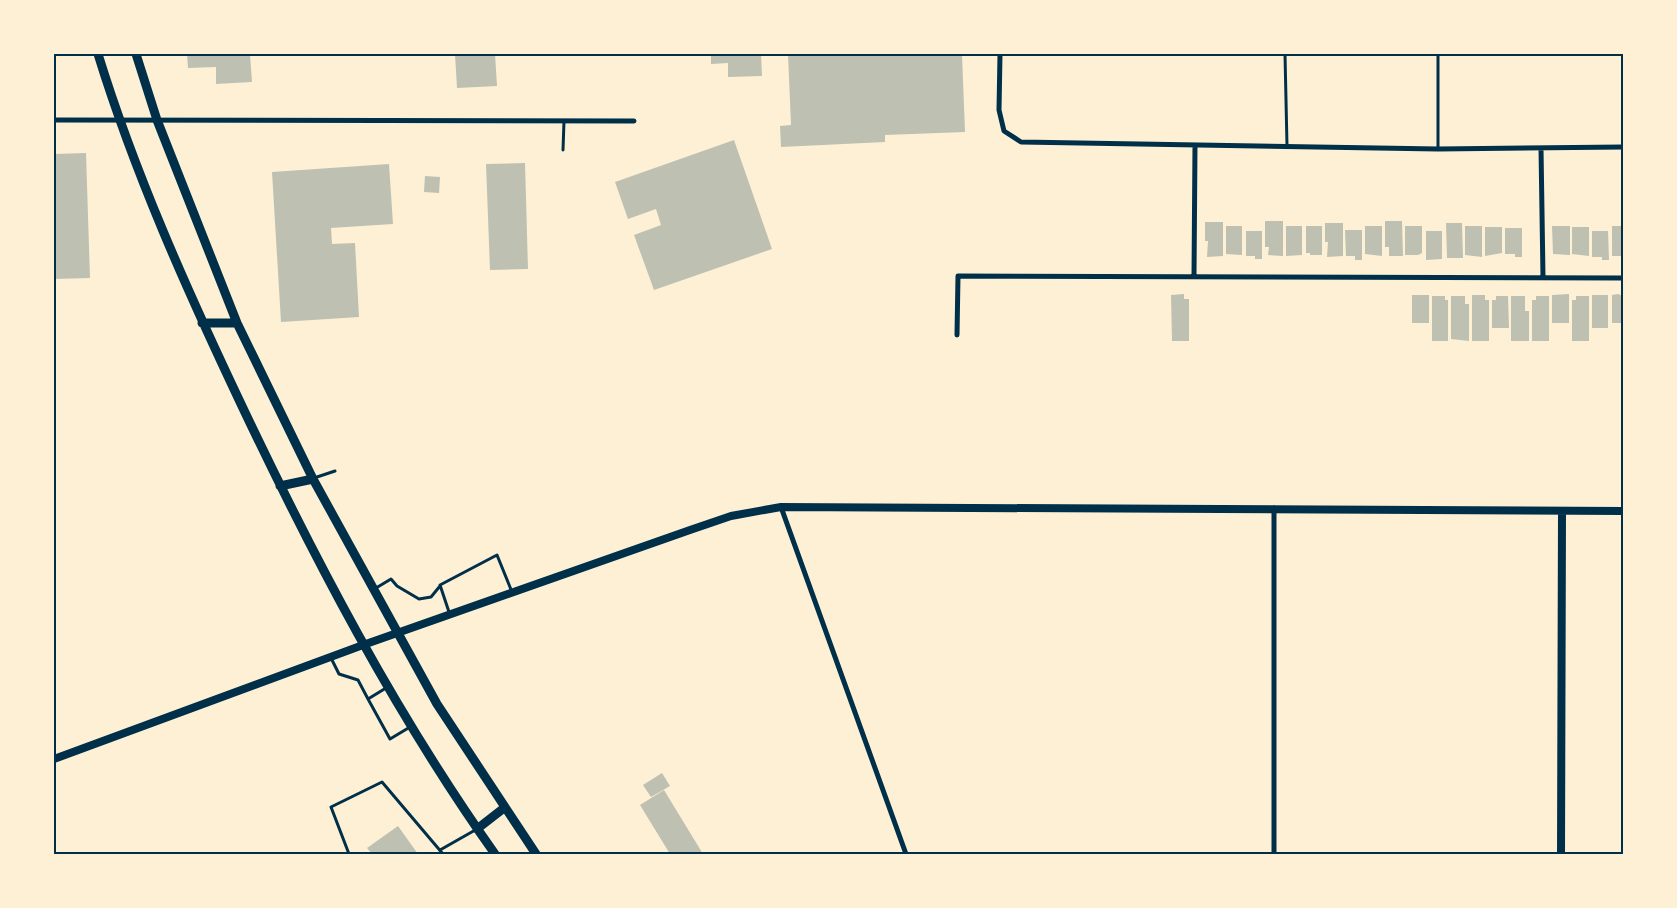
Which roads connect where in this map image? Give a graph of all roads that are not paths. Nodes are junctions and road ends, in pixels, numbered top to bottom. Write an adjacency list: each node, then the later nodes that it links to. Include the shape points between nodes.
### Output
1 (98, 54): 7 (main road)
2 (136, 54): 8 (main road)
3 (1000, 54): 11 (street, via 999,110 1004,131 1022,142)
4 (1285, 54): 12 (lane)
5 (1438, 54): 15 (lane)
6 (54, 120): 7 (street)
7 (118, 120): 8 (street); 20 (main road)
8 (157, 120): 9 (street); 21 (main road)
9 (564, 121): 10 (street); 16 (lane)
10 (634, 121)
11 (1194, 145): 12 (street); 17 (street)
12 (1286, 146): 15 (street)
13 (1623, 147): 14 (street)
14 (1541, 148): 15 (street); 18 (street)
15 (1438, 149)
16 (563, 150)
17 (1194, 277): 18 (street); 22 (street, via 958,276)
18 (1543, 277): 19 (street)
19 (1623, 278)
20 (202, 322): 21 (main road); 25 (main road)
21 (237, 323): 24 (main road)
22 (957, 335)
23 (335, 471): 24 (lane)
24 (313, 479): 25 (main road); 31 (main road)
25 (280, 486): 35 (main road)
26 (780, 507): 27 (street); 32 (street, via 731,516); 48 (street)
27 (1274, 508): 29 (street); 49 (street)
28 (1623, 511): 29 (street)
29 (1562, 512): 50 (street)
30 (440, 586): 31 (lane, via 431,597 419,600 391,579); 32 (lane, via 498,554); 33 (lane)
31 (374, 589): 34 (main road)
32 (512, 593): 33 (street)
33 (450, 614): 34 (street)
34 (397, 633): 35 (street); 41 (main road, via 437,704)
35 (363, 645): 36 (street); 37 (main road)
36 (331, 657): 38 (lane, via 340,674 358,680); 40 (street)
37 (388, 688): 38 (lane); 39 (main road)
38 (368, 699): 39 (lane, via 390,740)
39 (411, 727): 42 (main road)
40 (54, 759)
41 (504, 808): 42 (main road); 47 (main road)
42 (477, 828): 43 (lane); 46 (main road)
43 (440, 850): 44 (lane, via 382,782 331,806); 45 (lane)
44 (349, 854)
45 (443, 854)
46 (495, 854)
47 (536, 854)
48 (906, 854)
49 (1274, 854)
50 (1561, 854)

